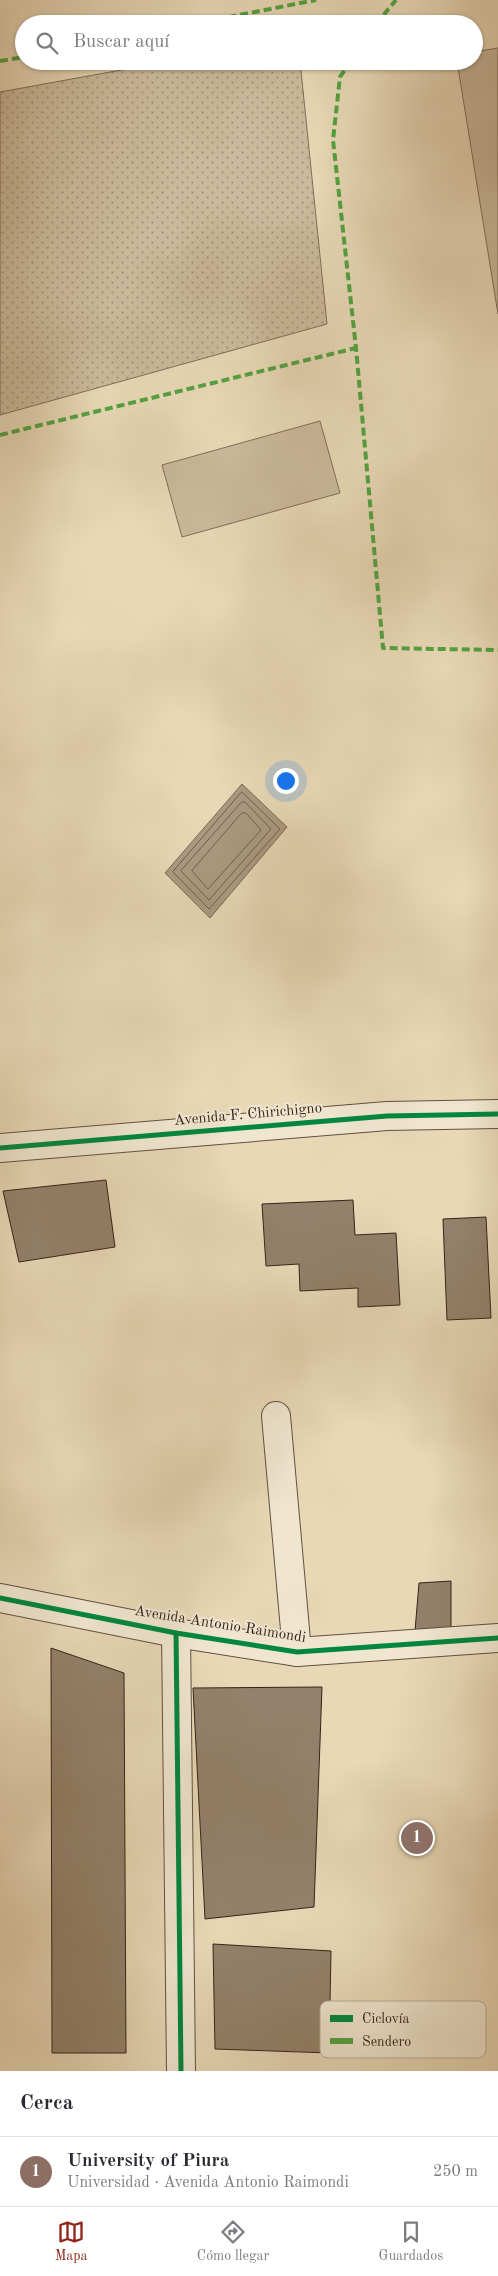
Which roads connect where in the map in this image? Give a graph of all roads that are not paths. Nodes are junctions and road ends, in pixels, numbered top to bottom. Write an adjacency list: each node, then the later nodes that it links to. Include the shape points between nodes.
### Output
1 (498, 1114): 2 (street, Avenida F. Chirichigno, via 387,1116)
2 (0, 1148)
3 (276, 1416): 7 (street)
4 (0, 1598): 5 (street, Avenida Antonio Raimondi)
5 (176, 1633): 7 (street, Avenida Antonio Raimondi); 8 (street)
6 (498, 1638): 7 (street, Avenida Antonio Raimondi)
7 (297, 1652)
8 (181, 2071)

